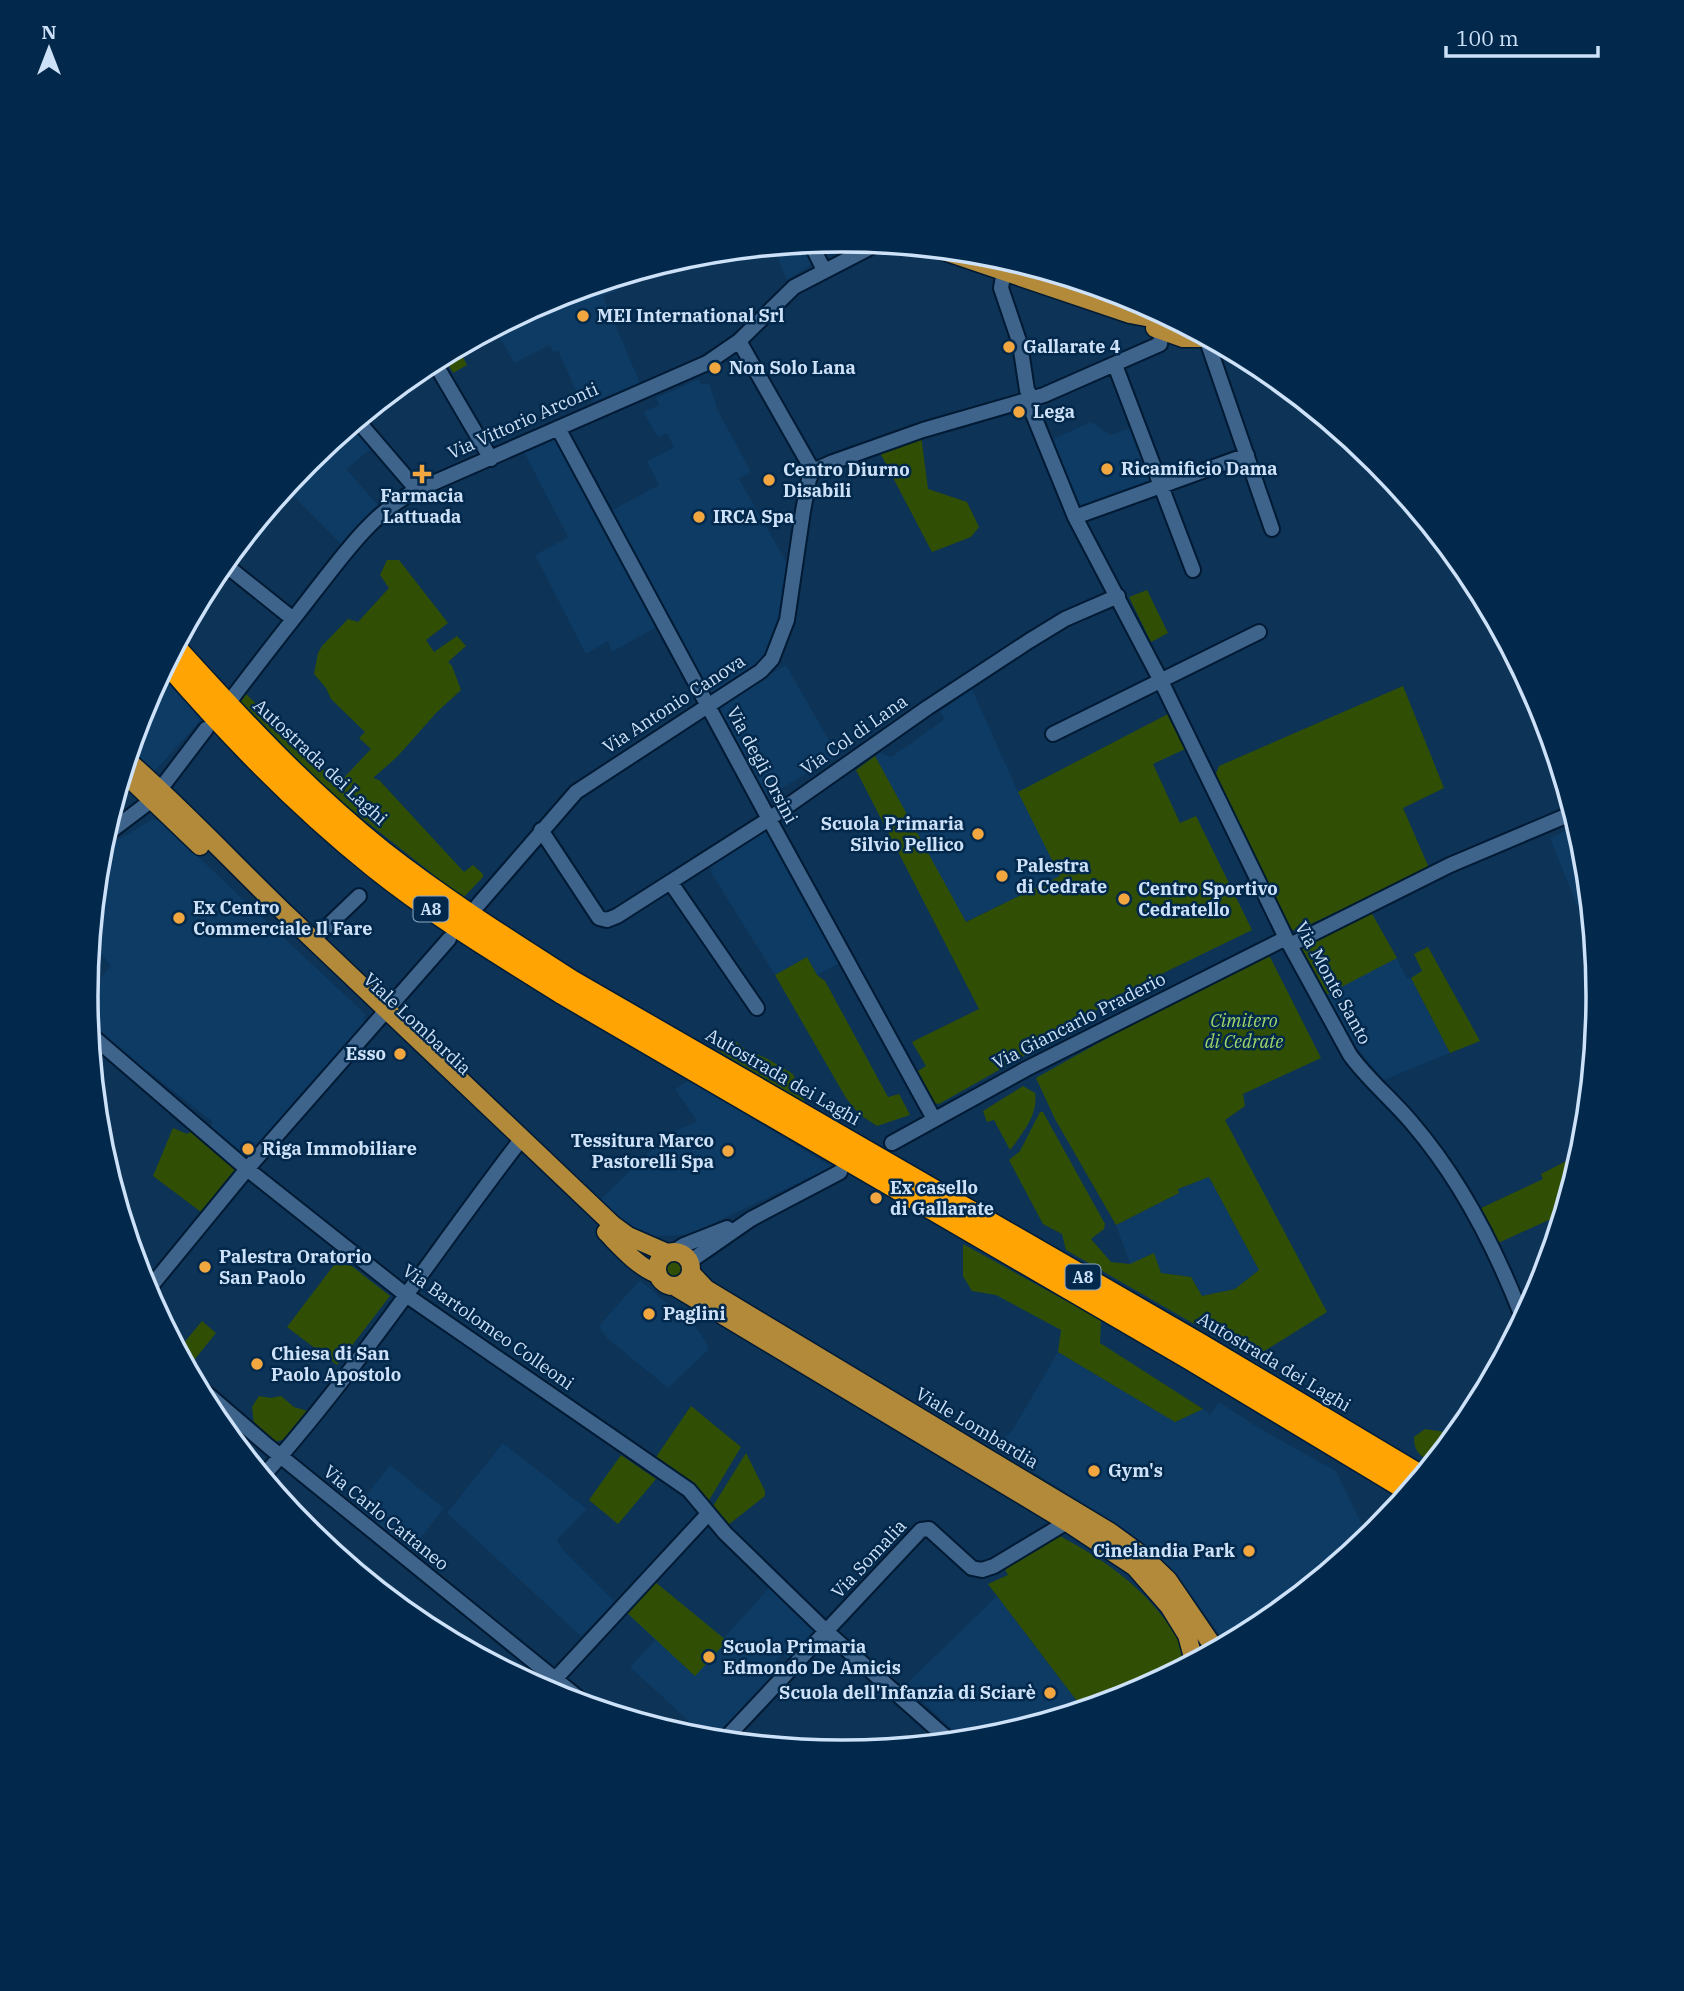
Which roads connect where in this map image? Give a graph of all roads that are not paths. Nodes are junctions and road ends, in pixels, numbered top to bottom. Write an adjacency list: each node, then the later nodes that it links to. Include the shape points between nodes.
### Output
1 (860, 252): 4 (street, Via Vittorio Arconti)
2 (815, 253): 4 (street)
3 (993, 267): 5 (main road)
4 (824, 270): 10 (street, Via Vittorio Arconti, via 794,286)
5 (1004, 271): 6 (main road); 14 (street, Via Monte Santo, via 1001,288)
6 (1028, 275)
7 (1071, 288): 9 (main road)
8 (1177, 331): 9 (main road)
9 (1162, 332): 12 (street)
10 (739, 341): 16 (street, Via Vittorio Arconti, via 707,363); 19 (street)
11 (1212, 350): 17 (street)
12 (1115, 365): 14 (street); 20 (street)
13 (439, 371): 18 (street)
14 (1032, 398): 19 (street, via 923,430); 22 (street, Via Monte Santo, via 1031,409)
15 (363, 427): 21 (street)
16 (558, 428): 18 (street, Via Vittorio Arconti); 33 (street, Via degli Orsini)
17 (1247, 455): 20 (street); 23 (street)
18 (491, 458): 21 (street, Via Vittorio Arconti)
19 (813, 471): 33 (street, Via Antonio Canova, via 788,620 778,646 761,671)
20 (1163, 486): 22 (street); 25 (street)
21 (417, 490): 27 (street, Via Vittorio Arconti, via 377,518)
22 (1075, 517): 26 (street, Via Monte Santo)
23 (1272, 529)
24 (232, 570): 27 (street)
25 (1193, 570)
26 (1118, 596): 31 (street, Via Monte Santo); 40 (street, Via Col di Lana, via 1029,641)
27 (293, 619): 32 (street, Via Vittorio Arconti)
28 (1259, 632): 31 (street)
29 (181, 654): 68 (highway, Autostrada dei Laghi / A8, via 312,790 383,851 475,918 572,981)
30 (173, 670): 69 (highway, A8, via 334,832 374,868 464,933)
31 (1161, 681): 35 (street); 48 (street, Via Monte Santo)
32 (233, 696)
33 (708, 706): 40 (street, Via degli Orsini); 42 (street, Via Antonio Canova, via 576,792)
34 (206, 729): 38 (street)
35 (1053, 734)
36 (134, 768): 38 (main road)
37 (131, 777): 38 (main road)
38 (156, 794): 41 (street); 47 (main road, Viale Lombardia); 50 (main road, Viale Lombardia)
39 (1564, 817): 48 (street, Via Giancarlo Praderio)
40 (769, 819): 43 (street, Via Col di Lana); 52 (street, Via degli Orsini)
41 (118, 825)
42 (541, 830): 43 (street, Via Col di Lana, via 599,918 617,916); 45 (street, Via Antonio Canova)
43 (671, 883): 49 (street)
44 (359, 896): 47 (street)
45 (478, 905)
46 (449, 939): 50 (street)
47 (313, 940): 50 (main road, Viale Lombardia)
48 (1288, 941): 52 (street, Via Giancarlo Praderio, via 1148,1006); 64 (street, Via Monte Santo, via 1350,1055 1441,1160 1503,1266)
49 (757, 1008)
50 (383, 1015): 54 (main road, Viale Lombardia); 55 (street); 58 (main road, Viale Lombardia, via 613,1226)
51 (100, 1043): 55 (street, Via Bartolomeo Colleoni)
52 (934, 1119): 53 (street, Via Giancarlo Praderio)
53 (892, 1143)
54 (516, 1146): 60 (main road, Viale Lombardia, via 632,1258); 63 (street)
55 (247, 1169): 61 (street); 63 (street, Via Bartolomeo Colleoni)
56 (840, 1172): 57 (street)
57 (751, 1219): 58 (street); 59 (street)
58 (670, 1252): 59 (main road, via 681,1253); 60 (main road, via 660,1258)
59 (690, 1267): 62 (main road, via 684,1282); 73 (main road, Viale Lombardia, via 706,1289 1121,1540 1168,1580)
60 (657, 1274): 62 (main road)
61 (155, 1281)
62 (674, 1286): 71 (main road, Viale Lombardia)
63 (406, 1295): 66 (street); 70 (street, Via Bartolomeo Colleoni, via 689,1490)
64 (1518, 1305)
65 (221, 1405): 66 (street, Via Carlo Cattaneo)
66 (280, 1456): 67 (street); 75 (street, Via Carlo Cattaneo)
67 (269, 1469)
68 (1413, 1471)
69 (1401, 1485)
70 (708, 1514): 72 (street, Via Bartolomeo Colleoni); 76 (street)
71 (1067, 1522): 72 (street, Via Somalia, via 982,1570 972,1568 929,1529 921,1530); 74 (main road, Viale Lombardia, via 1135,1567 1169,1606)
72 (827, 1632): 77 (street, Via Somalia); 78 (street, Via Bartolomeo Colleoni)
73 (1210, 1642)
74 (1192, 1652)
75 (535, 1673)
76 (553, 1681)
77 (733, 1731)
78 (941, 1733)

